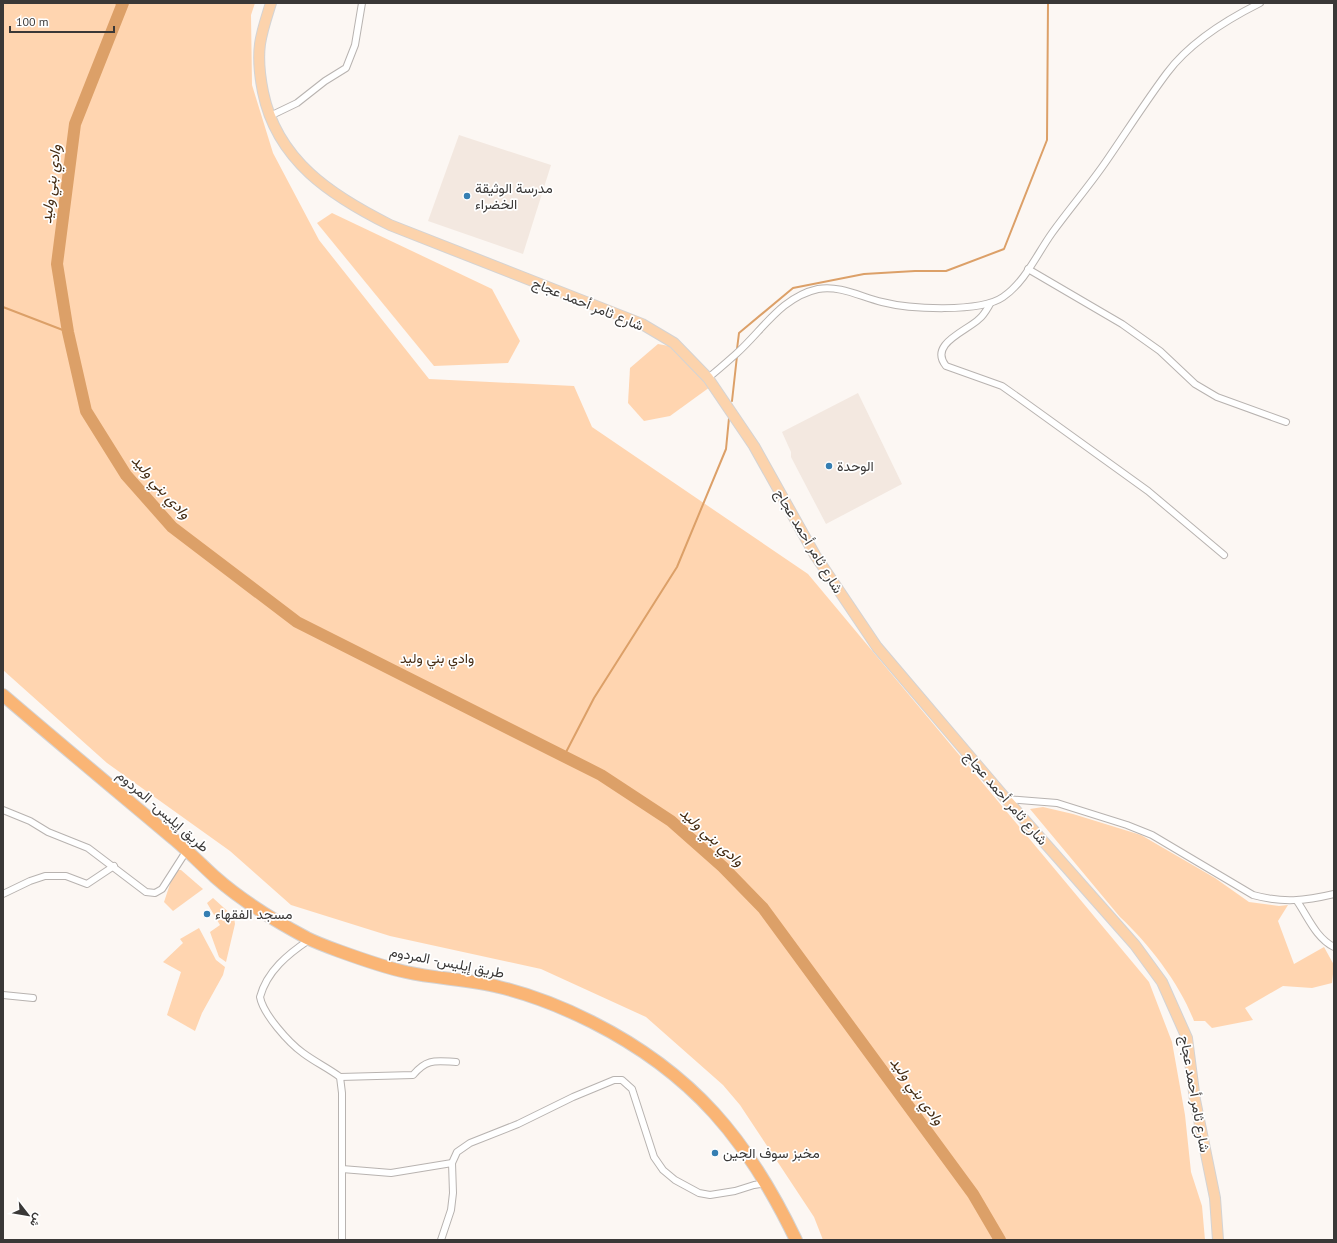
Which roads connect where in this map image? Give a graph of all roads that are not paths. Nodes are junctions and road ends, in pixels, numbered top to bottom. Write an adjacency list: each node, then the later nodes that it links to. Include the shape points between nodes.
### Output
1 (271, 3): 4 (main road, شارع ثامر أحمد عجاج, via 260,44 260,77)
2 (362, 3): 4 (street, via 354,45 346,68 297,103)
3 (1260, 3): 5 (street, via 1215,29 1167,72 1105,164)
4 (270, 116): 7 (main road, شارع ثامر أحمد عجاج, via 282,142 306,172 361,210 449,249 642,324 674,343)
5 (1028, 269): 6 (street, via 1004,297); 8 (street, via 1122,324 1160,351 1195,384 1217,396)
6 (990, 304): 7 (street, via 962,308 894,305 839,289 818,289 774,313 737,354); 9 (street, via 980,319 946,344 941,356 946,366 1002,386 1148,491)
7 (708, 378): 11 (main road, شارع ثامر أحمد عجاج, via 754,446 815,555 877,647)
8 (1286, 422)
9 (1224, 555)
10 (3, 695): 13 (highway, طريق إيليس- المردوم)
11 (1006, 799): 17 (street, via 1057,803 1120,822 1152,835 1248,894); 30 (main road, شارع ثامر أحمد عجاج, via 1135,945 1168,994 1187,1038 1194,1100 1214,1198)
12 (3, 810): 14 (street, via 88,848)
13 (187, 850): 14 (street, via 162,889 155,893 146,892); 18 (highway, طريق إيليس- المردوم, via 244,899)
14 (114, 866): 15 (street, via 87,884 66,876 45,876)
15 (3, 894)
16 (1334, 894): 17 (street)
17 (1297, 901): 19 (street, via 1319,935)
18 (310, 940): 23 (street, via 286,955 261,991 261,1002 269,1018 302,1052); 26 (highway, طريق إيليس- المردوم, via 407,972 465,980 528,994 614,1034 670,1070 711,1108)
19 (1334, 947)
20 (3, 995): 21 (street)
21 (33, 998)
22 (456, 1062): 23 (street, via 432,1061 413,1075)
23 (340, 1077): 25 (street)
24 (452, 1163): 25 (street, via 392,1173); 26 (street, via 457,1152 470,1143 518,1124 572,1097 614,1080 622,1080 632,1089 654,1157 663,1170 675,1180 699,1193 710,1194); 28 (street, via 451,1210)
25 (342, 1169): 27 (street)
26 (767, 1183): 29 (highway, طريق إيليس- المردوم)
27 (342, 1240)
28 (440, 1240)
29 (796, 1240)
30 (1218, 1240)

